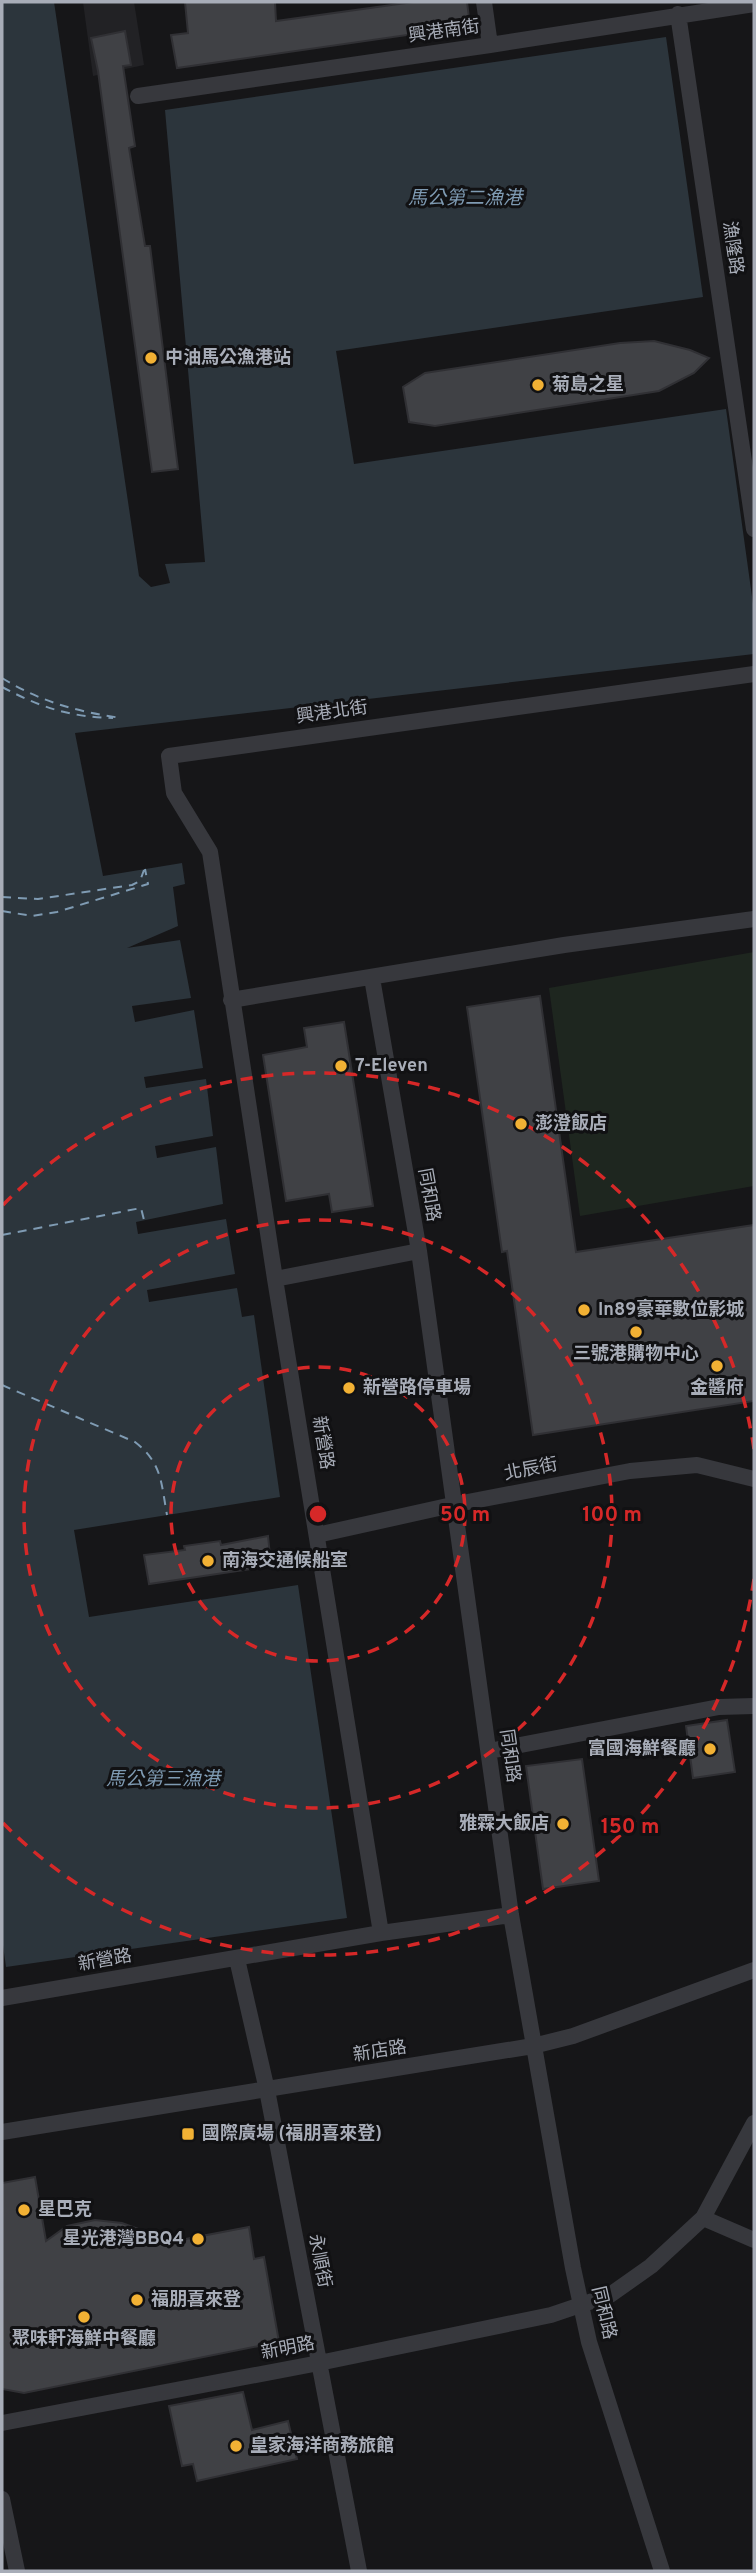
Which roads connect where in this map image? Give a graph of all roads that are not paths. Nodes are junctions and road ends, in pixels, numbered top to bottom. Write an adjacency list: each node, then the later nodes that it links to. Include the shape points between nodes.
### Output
1 (484, 2): 4 (street)
2 (754, 4): 3 (street, 興港南街)
3 (678, 14): 4 (street, 興港南街); 6 (street, 漁隆路)
4 (490, 45): 5 (street, 興港南街)
5 (138, 96)
6 (754, 529)
7 (754, 674): 10 (street, 興港北街, via 169,756 174,793 210,852)
8 (754, 919): 9 (street)
9 (372, 978): 10 (street); 11 (street, 同和路)
10 (231, 1000): 12 (street, 新營路)
11 (419, 1251): 12 (street); 14 (street, 同和路)
12 (275, 1279): 15 (street, 新營路)
13 (754, 1479): 14 (street, 北辰街, via 697,1465 630,1471)
14 (452, 1505): 15 (street, 北辰街); 17 (street, 同和路)
15 (317, 1535): 19 (street, 新營路)
16 (754, 1706): 17 (street, via 719,1707)
17 (489, 1751): 18 (street, 同和路)
18 (511, 1915): 19 (street, 新營路); 23 (street, 同和路)
19 (381, 1933): 20 (street, 新營路)
20 (237, 1958): 22 (street, 新營路); 24 (street, 永順街)
21 (754, 1970): 23 (street, 新店路, via 573,2036)
22 (2, 1998)
23 (533, 2046): 24 (street, 新店路); 29 (street, 同和路)
24 (267, 2090): 26 (street, 新店路); 30 (street, 永順街)
25 (754, 2123): 27 (street, 新明路)
26 (2, 2132)
27 (703, 2218): 28 (street); 29 (street, 新明路, via 627,2284)
28 (754, 2240)
29 (580, 2306): 30 (street, 新明路); 35 (street, 同和路)
30 (319, 2363): 31 (street, 新明路); 34 (street, 永順街)
31 (2, 2423)
32 (2, 2499): 33 (street)
33 (17, 2571)
34 (359, 2571)
35 (662, 2571)

